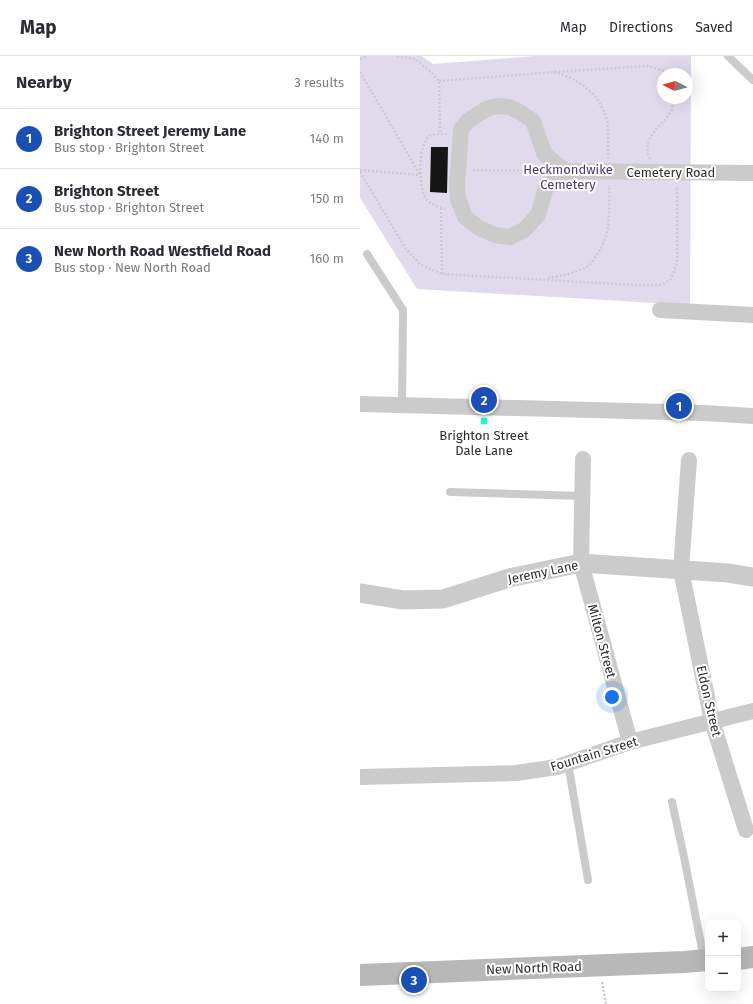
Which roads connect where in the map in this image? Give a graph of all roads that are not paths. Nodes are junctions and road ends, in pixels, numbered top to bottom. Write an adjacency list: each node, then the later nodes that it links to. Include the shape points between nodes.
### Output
1 (728, 56): 2 (lane)
2 (753, 80)
3 (566, 171): 3 (street, via 544,153 533,121 509,107 486,109 469,120 461,130 458,199 465,217 495,236 510,237 524,230 538,214 546,187); 4 (street, Cemetery Road)
4 (753, 173)
5 (367, 254): 9 (lane, via 403,310)
6 (660, 310): 7 (street)
7 (753, 315)
8 (360, 404): 9 (street)
9 (402, 406): 10 (street)
10 (753, 416)
11 (584, 458): 14 (street, Milton Street)
12 (690, 460): 16 (street, Eldon Street)
13 (450, 492): 14 (lane)
14 (582, 496): 15 (street, Milton Street)
15 (581, 563): 16 (street, Jeremy Lane); 18 (street, Jeremy Lane, via 508,578 444,599 403,600); 21 (street, Milton Street)
16 (681, 570): 17 (street, Jeremy Lane); 20 (street, Eldon Street)
17 (753, 577)
18 (360, 593)
19 (753, 711): 20 (street, Fountain Street)
20 (712, 721): 21 (street, Fountain Street); 25 (street, Eldon Street)
21 (630, 742): 22 (street, Fountain Street)
22 (568, 763): 23 (street, Fountain Street, via 516,773); 26 (lane)
23 (360, 777)
24 (672, 802): 27 (lane)
25 (746, 830)
26 (588, 880)
27 (705, 956)
28 (753, 957): 29 (main road)
29 (741, 959)
30 (705, 960): 31 (main road, New North Road)
31 (360, 975)

